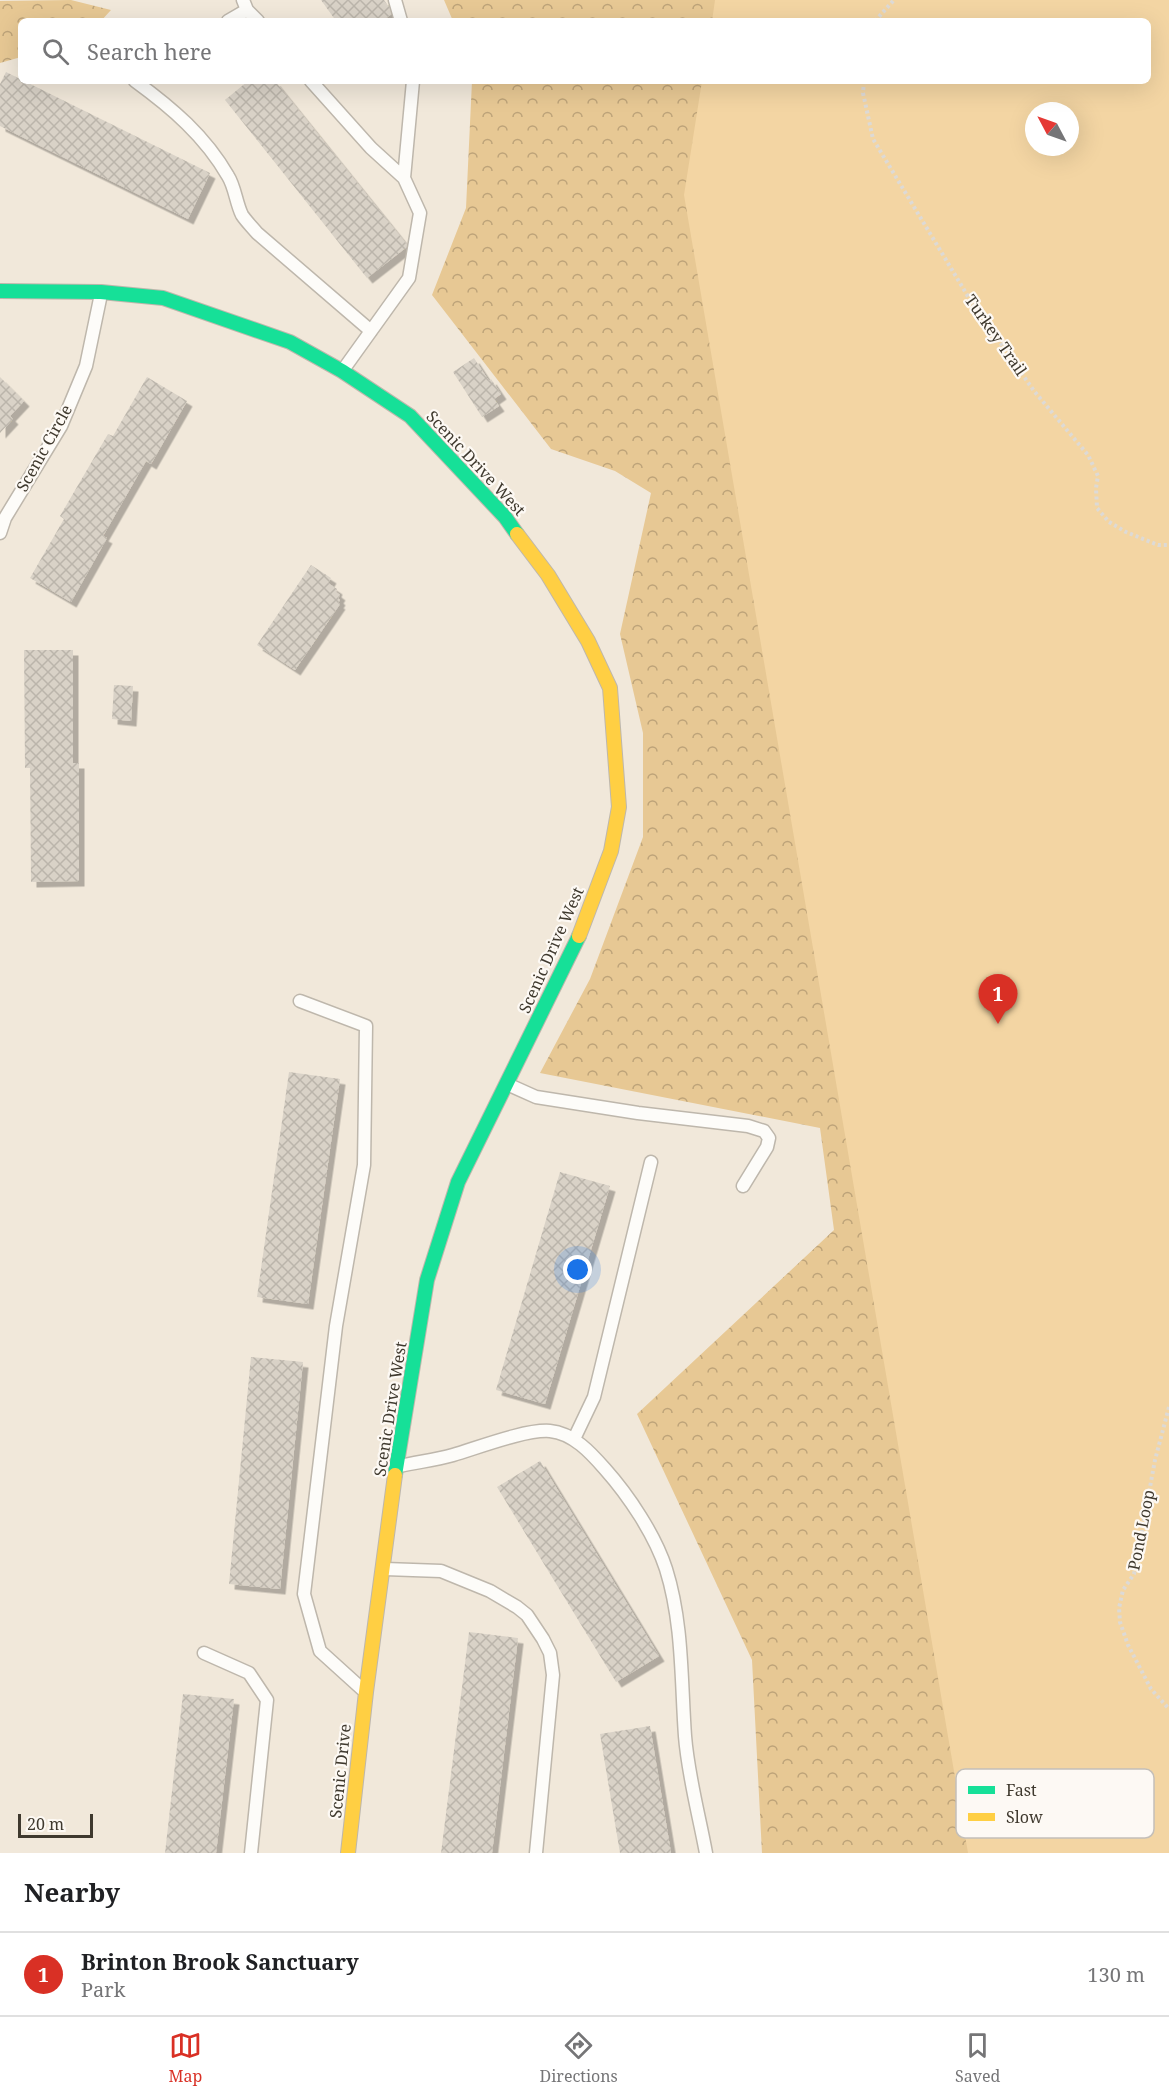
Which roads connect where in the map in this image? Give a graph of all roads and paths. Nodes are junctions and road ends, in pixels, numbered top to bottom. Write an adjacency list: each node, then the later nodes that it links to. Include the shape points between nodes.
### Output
1 (395, 0): 6 (lane)
2 (894, 0): 7 (path)
3 (245, 5): 4 (lane); 5 (lane)
4 (231, 18)
5 (256, 18)
6 (400, 18)
7 (878, 18)
8 (139, 84): 15 (lane, via 194,130 217,157 231,179 243,215 257,233)
9 (314, 84): 12 (lane, via 371,148)
10 (413, 84): 12 (lane)
11 (864, 84): 18 (path, Turkey Trail, via 873,139 969,298 1034,391 1088,455 1098,476 1097,508 1109,522 1126,532 1158,545)
12 (404, 178): 15 (lane, via 420,213 409,278)
13 (0, 291): 14 (street, Scenic Drive West)
14 (101, 292): 16 (street, Scenic Drive West, via 164,298 290,342); 17 (lane, Scenic Circle, via 86,366 65,416)
15 (371, 331): 16 (lane)
16 (342, 371): 20 (street, Scenic Drive West, via 410,416 506,517 548,575 588,641 610,688 619,807 610,851 584,926)
17 (0, 533)
18 (1169, 545)
19 (300, 1001): 28 (lane, via 366,1026 364,1166 336,1326 304,1593 320,1651)
20 (507, 1084): 22 (lane, via 536,1097 764,1131 769,1138 767,1147); 25 (street, Scenic Drive West, via 458,1182 427,1280)
21 (651, 1162): 24 (lane, via 594,1397)
22 (743, 1186)
23 (1169, 1407): 29 (path, Pond Loop, via 1134,1574 1123,1590 1119,1608 1128,1645 1151,1689)
24 (574, 1439): 25 (lane, via 551,1431 533,1432); 33 (lane, via 619,1484 657,1545 667,1570 681,1654 685,1739)
25 (396, 1467): 26 (street, Scenic Drive West)
26 (384, 1569): 28 (street, Scenic Drive West); 32 (lane, via 441,1571 456,1576 517,1607 543,1639 553,1675)
27 (204, 1653): 30 (lane, via 249,1673 267,1700)
28 (366, 1692): 31 (street, Scenic Drive)
29 (1169, 1709)
30 (251, 1853)
31 (348, 1853)
32 (536, 1853)
33 (706, 1853)

